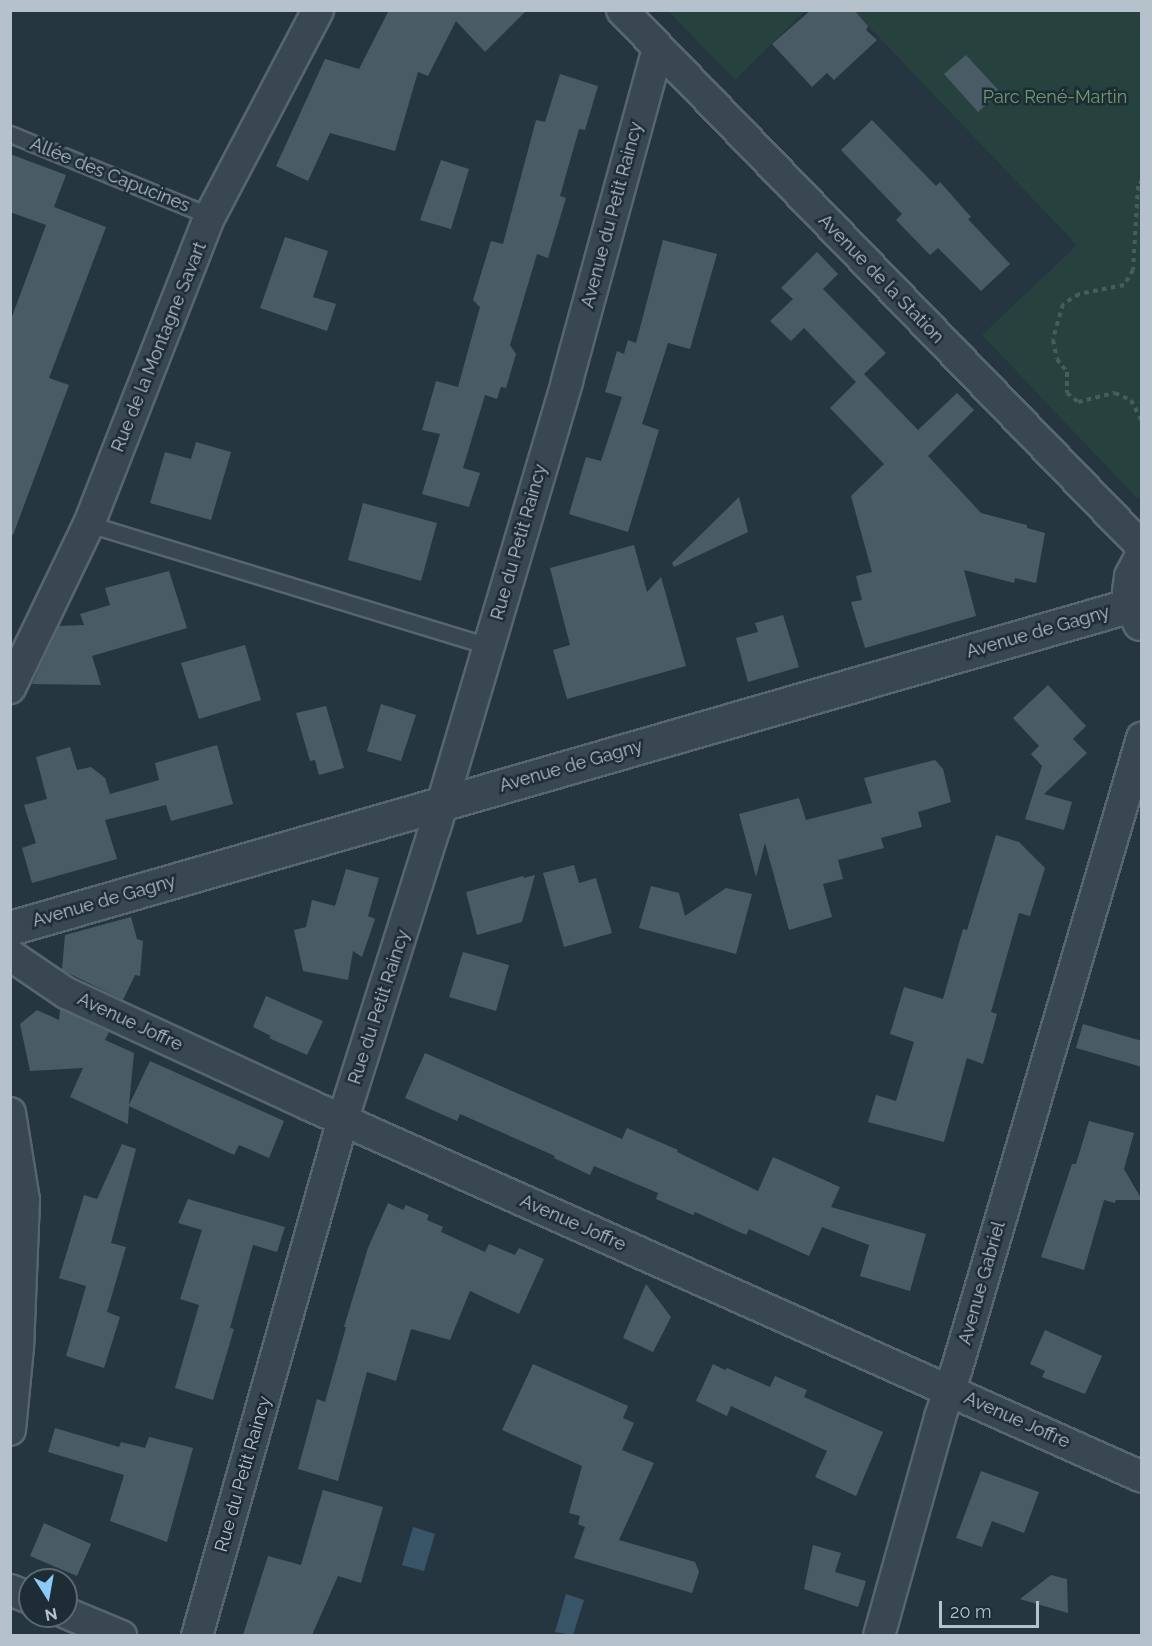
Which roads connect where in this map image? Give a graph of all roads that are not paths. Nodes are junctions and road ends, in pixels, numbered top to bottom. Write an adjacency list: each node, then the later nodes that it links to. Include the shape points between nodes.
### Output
1 (318, 10): 5 (street, Rue de la Montagne Savart)
2 (622, 10): 3 (street, Avenue de la Station)
3 (658, 49): 6 (street, Avenue du Petit Raincy); 8 (street, Avenue de la Station)
4 (10, 134): 5 (lane, Allée des Capucines)
5 (210, 216): 7 (street, Rue de la Montagne Savart)
6 (567, 381): 11 (street, Rue du Petit Raincy)
7 (89, 524): 11 (lane); 12 (street, Rue de la Montagne Savart)
8 (1142, 548)
9 (1142, 555): 10 (street, via 1131,576)
10 (1136, 615): 14 (street, Avenue de Gagny)
11 (489, 646): 14 (street, Rue du Petit Raincy)
12 (10, 688)
13 (1142, 738): 20 (street, Avenue Gabriel)
14 (443, 803): 15 (street, Avenue de Gagny); 18 (street, Rue du Petit Raincy)
15 (10, 928)
16 (10, 956): 18 (street, Avenue Joffre, via 66,993)
17 (10, 1113): 19 (street, via 24,1200)
18 (343, 1119): 20 (street, Avenue Joffre); 25 (street, Rue du Petit Raincy)
19 (14, 1346): 21 (street)
20 (948, 1389): 22 (street, Avenue Joffre); 26 (street, Avenue Gabriel)
21 (10, 1430)
22 (1142, 1477)
23 (78, 1618): 24 (street)
24 (121, 1635)
25 (197, 1635)
26 (879, 1635)

